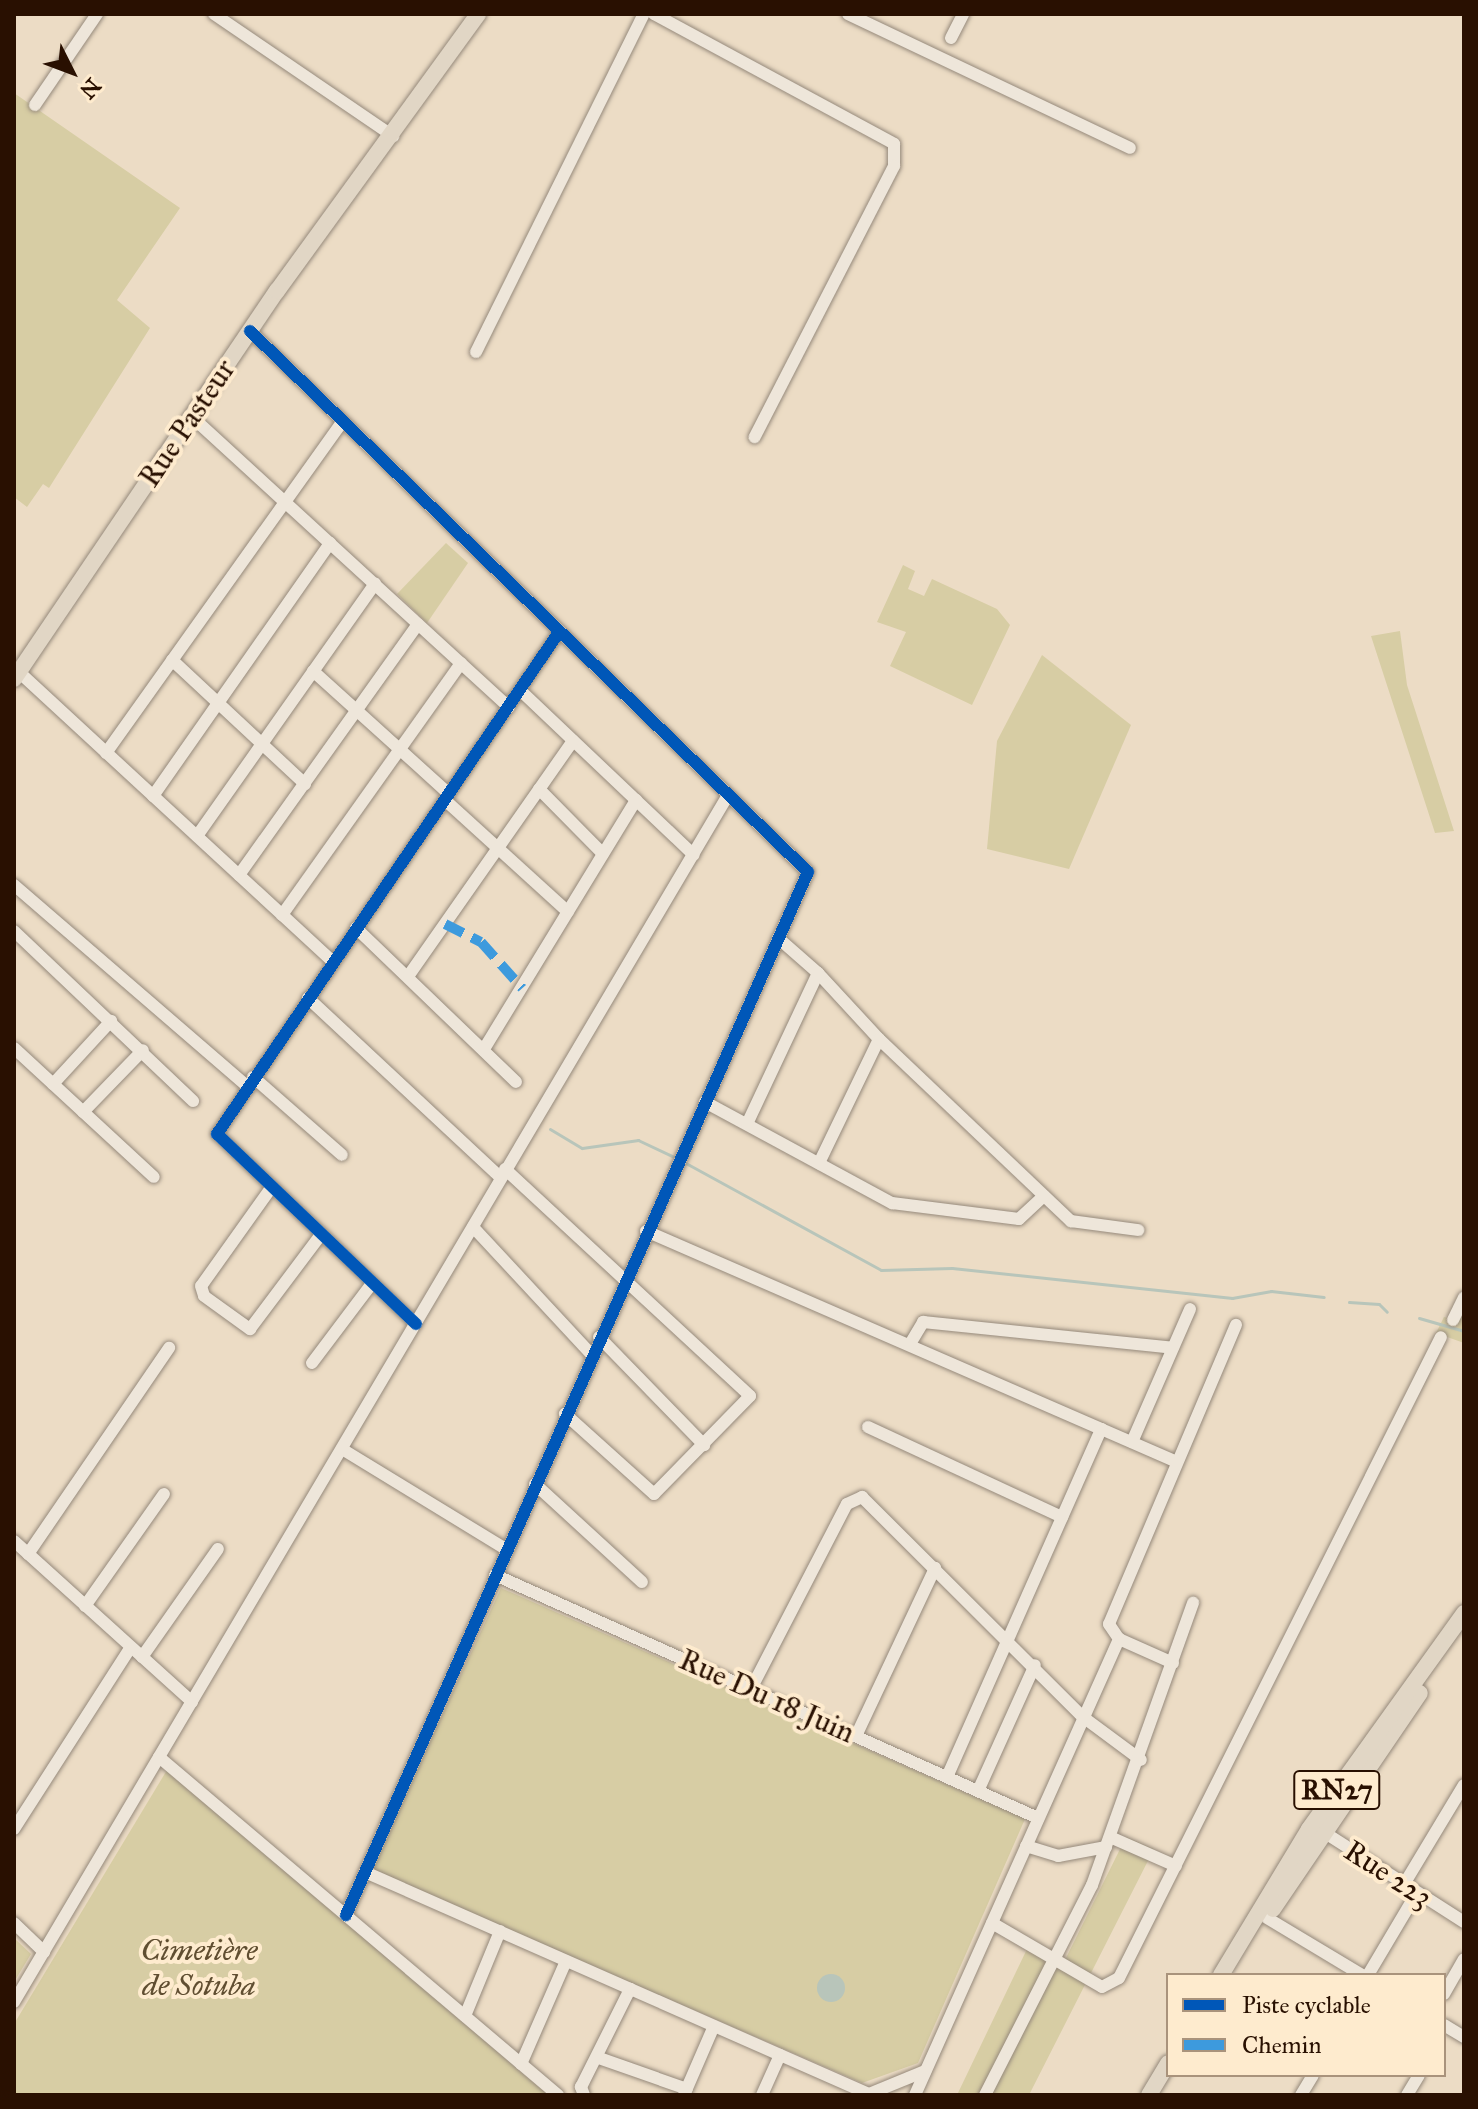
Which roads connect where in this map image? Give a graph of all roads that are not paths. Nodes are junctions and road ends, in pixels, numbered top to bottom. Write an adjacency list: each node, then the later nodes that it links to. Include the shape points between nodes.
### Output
1 (97, 14): 9 (street)
2 (214, 14): 10 (street)
3 (478, 14): 10 (main road, Rue Pasteur)
4 (644, 14): 13 (street)
5 (654, 14): 16 (street, via 894,144 894,166)
6 (848, 14): 11 (street)
7 (963, 14): 8 (street)
8 (951, 38)
9 (35, 105)
10 (393, 136): 12 (main road, Rue Pasteur)
11 (1130, 148)
12 (250, 331): 14 (main road, Rue Pasteur); 15 (street)
13 (476, 352)
14 (191, 416): 17 (street); 25 (main road, Rue Pasteur)
15 (342, 422): 17 (street); 21 (street)
16 (755, 437)
17 (285, 502): 18 (street); 22 (street)
18 (330, 543): 19 (street); 27 (street)
19 (375, 584): 20 (street); 24 (street)
20 (418, 624): 23 (street); 29 (street)
21 (559, 632): 26 (street); 36 (street)
22 (172, 660): 27 (street); 33 (street)
23 (461, 663): 28 (street); 32 (street)
24 (313, 671): 29 (street); 31 (street)
25 (16, 675): 33 (street)
26 (521, 691): 28 (street); 30 (street)
27 (218, 703): 31 (street); 37 (street)
28 (509, 707): 38 (street)
29 (357, 711): 32 (street); 34 (street)
30 (573, 741): 35 (street); 39 (street)
31 (262, 744): 34 (street); 40 (street)
32 (400, 750): 38 (street); 47 (street)
33 (106, 753): 37 (street)
34 (305, 784): 44 (street)
35 (539, 789): 41 (street); 42 (street)
36 (728, 795): 43 (street); 50 (street, via 808,872)
37 (153, 796): 40 (street)
38 (447, 797): 41 (street); 48 (street)
39 (636, 800): 42 (street); 43 (street)
40 (197, 836): 44 (street)
41 (498, 848): 46 (street); 53 (street)
42 (603, 854): 46 (street)
43 (694, 855): 69 (street)
44 (239, 875): 47 (street)
45 (14, 887): 60 (street)
46 (568, 912): 58 (street)
47 (282, 915): 51 (street)
48 (356, 928): 51 (street); 53 (street)
49 (14, 931): 55 (street)
50 (778, 938): 52 (street); 64 (street)
51 (333, 962): 54 (street)
52 (818, 973): 56 (street); 66 (street)
53 (409, 975): 58 (street)
54 (308, 998): 60 (street); 69 (street)
55 (111, 1021): 59 (street); 62 (street)
56 (879, 1039): 68 (street); 72 (street)
57 (14, 1048): 62 (street)
58 (484, 1049): 61 (street)
59 (143, 1050): 63 (street); 65 (street)
60 (250, 1081): 67 (street); 71 (street, via 217,1134)
61 (516, 1082)
62 (53, 1084): 65 (street)
63 (193, 1101)
64 (705, 1102): 66 (street); 75 (street)
65 (83, 1112): 70 (street)
66 (747, 1124): 68 (street)
67 (342, 1155)
68 (819, 1163): 72 (street, via 892,1203 947,1212 1019,1219)
69 (503, 1173): 73 (street); 77 (street)
70 (154, 1177)
71 (271, 1188): 76 (street); 76 (street, via 201,1286 204,1296 250,1329)
72 (1044, 1196): 74 (street, via 1080,1225)
73 (473, 1227): 82 (street); 89 (street)
74 (1138, 1230)
75 (646, 1231): 77 (street); 86 (street)
76 (319, 1237): 78 (street)
77 (626, 1277): 84 (street); 95 (street, via 747,1388 748,1404)
78 (370, 1286): 82 (street); 90 (street)
79 (1464, 1297): 81 (street)
80 (1190, 1309): 88 (street)
81 (1453, 1320)
82 (416, 1324): 96 (street)
83 (1236, 1325): 97 (street)
84 (599, 1337): 89 (street); 95 (street)
85 (1441, 1337): 132 (street)
86 (910, 1344): 88 (street, via 923,1322); 93 (street)
87 (169, 1348): 104 (street)
88 (1173, 1348): 94 (street)
89 (591, 1354): 91 (street)
90 (312, 1363)
91 (565, 1414): 95 (street, via 654,1494); 98 (street)
92 (868, 1427): 100 (street)
93 (1101, 1429): 94 (street); 100 (street)
94 (1132, 1442): 97 (street)
95 (704, 1445)
96 (342, 1449): 103 (street); 119 (street)
97 (1177, 1462): 113 (street, via 1109,1624)
98 (535, 1484): 103 (street); 107 (street)
99 (164, 1494): 109 (street)
100 (1062, 1517): 112 (street)
101 (14, 1541): 104 (street)
102 (218, 1549): 115 (street)
103 (506, 1549): 106 (street)
104 (28, 1554): 109 (street)
105 (935, 1568): 112 (street); 118 (street, via 854,1497); 121 (street)
106 (495, 1575): 118 (street, Rue Du 18 Juin); 133 (street)
107 (642, 1582)
108 (1193, 1603): 116 (street)
109 (85, 1606): 114 (street)
110 (1464, 1613): 128 (main road, RN27)
111 (1464, 1631): 128 (main road, RN27)
112 (1008, 1639): 117 (street); 124 (street)
113 (1119, 1639): 116 (street); 120 (street)
114 (131, 1647): 115 (street); 129 (street)
115 (142, 1657): 119 (street)
116 (1173, 1663): 123 (street)
117 (1035, 1665): 120 (street); 126 (street)
118 (751, 1689): 121 (street, Rue Du 18 Juin)
119 (192, 1702): 122 (street)
120 (1083, 1717): 123 (street); 127 (street)
121 (856, 1736): 124 (street, Rue Du 18 Juin)
122 (159, 1757): 136 (street); 142 (street)
123 (1141, 1760): 130 (street)
124 (947, 1777): 126 (street, Rue Du 18 Juin)
125 (1464, 1785): 134 (street)
126 (978, 1791): 127 (street, Rue Du 18 Juin)
127 (1038, 1818): 131 (street)
128 (1317, 1828): 134 (street, Rue 223); 137 (main road, RN27); 146 (main road, RN27)
129 (14, 1829)
130 (1108, 1842): 131 (street, via 1058,1856); 132 (street); 143 (street)
131 (1026, 1846): 140 (street)
132 (1176, 1866): 143 (street, via 1110,1986)
133 (365, 1872): 136 (street); 141 (street)
134 (1403, 1886): 135 (street, Rue 223)
135 (1416, 1894): 138 (street, Rue 223); 149 (street)
136 (346, 1915): 153 (street)
137 (1267, 1918): 147 (main road, RN27); 148 (street)
138 (1464, 1922)
139 (14, 1923): 142 (street)
140 (992, 1923): 143 (street); 159 (street)
141 (500, 1931): 145 (street); 153 (street)
142 (44, 1952): 152 (street)
143 (1056, 1959): 171 (street)
144 (1464, 1959): 151 (street)
145 (566, 1961): 150 (street); 157 (street)
146 (1222, 1973)
147 (1234, 1973)
148 (1362, 1973)
149 (1366, 1973)
150 (630, 1989): 154 (street); 156 (street)
151 (1446, 1990)
152 (14, 2002)
153 (465, 2016): 157 (street)
154 (714, 2026): 155 (street); 164 (street)
155 (780, 2055): 163 (street); 168 (street)
156 (599, 2058): 164 (street); 167 (street, via 581,2087)
157 (521, 2064): 166 (street)
158 (1166, 2066): 172 (main road)
159 (925, 2071): 165 (street); 170 (street)
160 (1171, 2077): 173 (main road)
161 (1312, 2077): 174 (street)
162 (1418, 2077): 175 (street)
163 (841, 2082): 165 (street); 169 (street)
164 (686, 2092)
165 (870, 2094)
166 (558, 2095)
167 (584, 2095)
168 (762, 2095)
169 (836, 2095)
170 (915, 2095)
171 (985, 2095)
172 (1149, 2095)
173 (1159, 2095)
174 (1301, 2095)
175 (1407, 2095)

